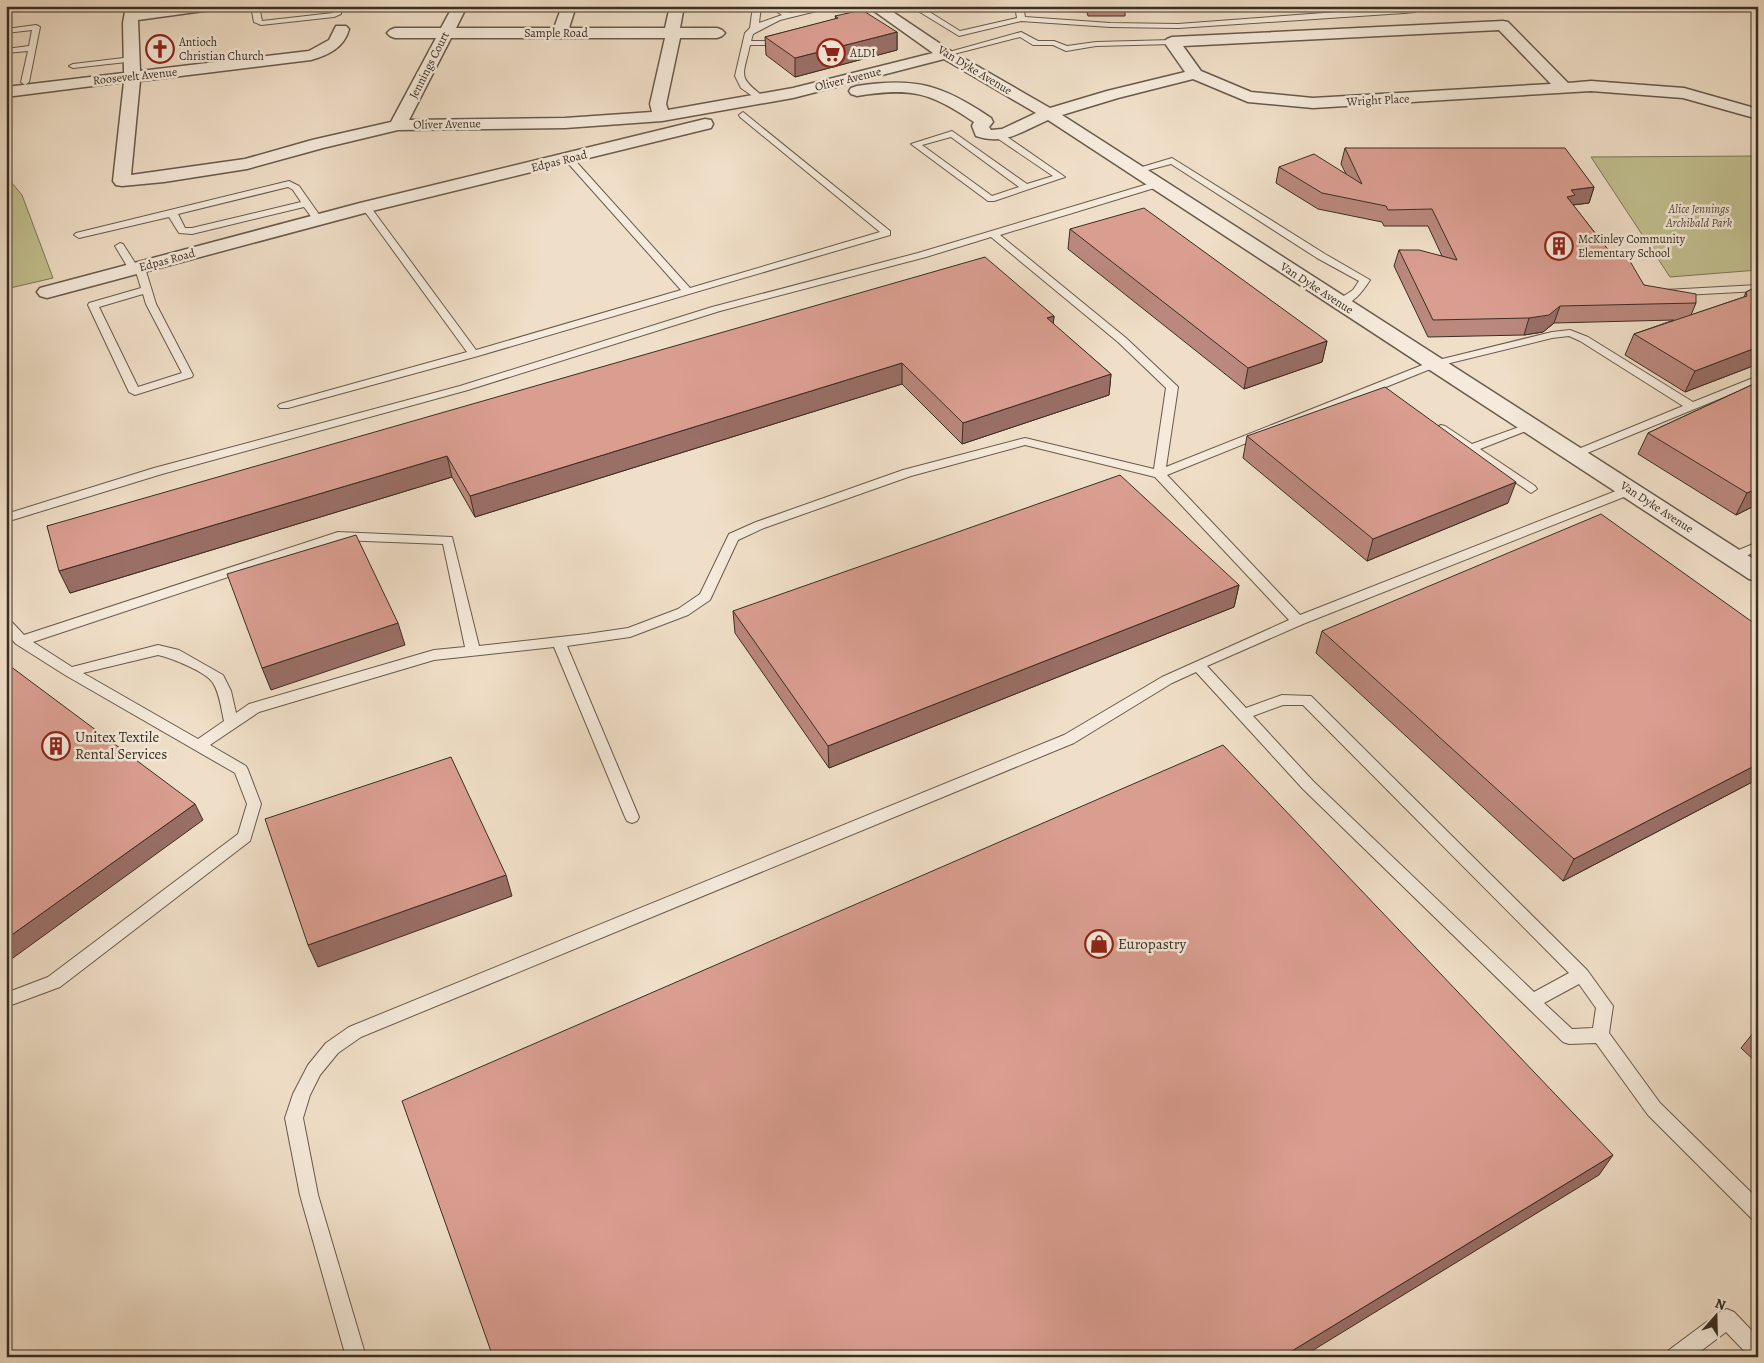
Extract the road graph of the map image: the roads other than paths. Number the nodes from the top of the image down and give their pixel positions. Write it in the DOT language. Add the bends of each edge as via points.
graph roads {
  1 [pos="211,6"];
  2 [pos="255,6"];
  3 [pos="337,6"];
  4 [pos="460,6"];
  5 [pos="568,6"];
  6 [pos="677,6"];
  7 [pos="757,6"];
  8 [pos="773,6"];
  9 [pos="874,6"];
  10 [pos="914,6"];
  11 [pos="1019,6"];
  12 [pos="1414,6"];
  13 [pos="829,7"];
  14 [pos="132,11"];
  15 [pos="790,16"];
  16 [pos="840,16"];
  17 [pos="1021,20"];
  18 [pos="754,28"];
  19 [pos="341,29"];
  20 [pos="6,30"];
  21 [pos="394,33"];
  22 [pos="446,33"];
  23 [pos="560,33"];
  24 [pos="672,33"];
  25 [pos="717,33"];
  26 [pos="787,38"];
  27 [pos="1172,42"];
  28 [pos="746,43"];
  29 [pos="33,48"];
  30 [pos="6,51"];
  31 [pos="946,54"];
  32 [pos="132,59"];
  33 [pos="73,66"];
  34 [pos="1195,74"];
  35 [pos="131,76"];
  36 [pos="25,82"];
  37 [pos="1565,89"];
  38 [pos="6,92"];
  39 [pos="760,99"];
  40 [pos="1049,114"];
  41 [pos="1758,114"];
  42 [pos="743,115"];
  43 [pos="662,116"];
  44 [pos="985,122"];
  45 [pos="398,125"];
  46 [pos="1000,136"];
  47 [pos="569,159"];
  48 [pos="1136,170"];
  49 [pos="1158,184"];
  50 [pos="1026,188"];
  51 [pos="307,204"];
  52 [pos="366,207"];
  53 [pos="172,213"];
  54 [pos="318,220"];
  55 [pos="993,234"];
  56 [pos="79,235"];
  57 [pos="120,246"];
  58 [pos="137,268"];
  59 [pos="1758,288"];
  60 [pos="147,289"];
  61 [pos="687,291"];
  62 [pos="47,292"];
  63 [pos="1665,293"];
  64 [pos="1340,303"];
  65 [pos="474,354"];
  66 [pos="1434,364"];
  67 [pos="1758,379"];
  68 [pos="284,406"];
  69 [pos="1692,406"];
  70 [pos="1433,423"];
  71 [pos="1530,426"];
  72 [pos="1471,448"];
  73 [pos="1575,454"];
  74 [pos="1158,474"];
  75 [pos="1531,489"];
  76 [pos="1630,490"];
  77 [pos="1580,509"];
  78 [pos="6,518"];
  79 [pos="1596,521"];
  80 [pos="1758,546"];
  81 [pos="1733,557"];
  82 [pos="1758,573"];
  83 [pos="1298,621"];
  84 [pos="6,624"];
  85 [pos="21,641"];
  86 [pos="558,642"];
  87 [pos="473,651"];
  88 [pos="1198,664"];
  89 [pos="70,672"];
  90 [pos="1244,715"];
  91 [pos="232,723"];
  92 [pos="198,746"];
  93 [pos="632,817"];
  94 [pos="1581,975"];
  95 [pos="6,1000"];
  96 [pos="1532,1002"];
  97 [pos="1600,1035"];
  98 [pos="1758,1212"];
  99 [pos="1758,1351"];
  100 [pos="356,1357"];
  101 [pos="1676,1357"];
  1 -- 14 [label="street"];
  2 -- 3 [label="lane" via="261,23 334,15 337,14"];
  4 -- 22 [label="street, Jennings Court"];
  5 -- 23 [label="street"];
  6 -- 24 [label="street"];
  7 -- 18 [label="lane"];
  8 -- 15 [label="lane"];
  9 -- 31 [label="street, Van Dyke Avenue"];
  10 -- 17 [label="lane" via="959,34"];
  11 -- 17 [label="lane"];
  12 -- 17 [label="lane" via="1404,12 1178,26 1110,26"];
  13 -- 15 [label="lane"];
  13 -- 16 [label="lane"];
  14 -- 32 [label="street, Oliver Avenue"];
  15 -- 18 [label="lane"];
  18 -- 28 [label="lane" via="748,33"];
  19 -- 35 [label="street, Roosevelt Avenue" via="336,42 311,55"];
  20 -- 29 [label="lane" via="36,27"];
  21 -- 22 [label="street, Sample Road"];
  22 -- 23 [label="street, Sample Road"];
  22 -- 45 [label="street, Jennings Court"];
  23 -- 24 [label="street, Sample Road"];
  24 -- 25 [label="street, Sample Road"];
  24 -- 43 [label="street" via="658,104"];
  26 -- 28 [label="lane" via="769,43"];
  27 -- 31 [label="lane" via="1096,44 1066,50 1054,43 1036,43 1021,34"];
  27 -- 34 [label="street"];
  27 -- 37 [label="street" via="1503,25"];
  28 -- 39 [label="lane" via="739,76 744,86"];
  29 -- 30 [label="lane"];
  29 -- 36 [label="lane"];
  31 -- 39 [label="street, Oliver Avenue"];
  31 -- 40 [label="street, Van Dyke Avenue"];
  32 -- 33 [label="lane"];
  32 -- 35 [label="street, Oliver Avenue"];
  34 -- 37 [label="street, Wright Place" via="1248,97 1313,104"];
  34 -- 40 [label="street"];
  35 -- 38 [label="street, Roosevelt Avenue"];
  35 -- 45 [label="street, Oliver Avenue" via="122,181 247,164"];
  37 -- 41 [label="street, Wright Place" via="1591,86 1684,93"];
  39 -- 43 [label="street, Oliver Avenue"];
  40 -- 44 [label="street"];
  40 -- 46 [label="street"];
  40 -- 48 [label="street, Van Dyke Avenue"];
  42 -- 44 [label="street, Edpas Road" via="888,86 929,90"];
  42 -- 47 [label="street, Edpas Road"];
  42 -- 61 [label="lane" via="887,233"];
  43 -- 45 [label="street, Oliver Avenue" via="566,123"];
  44 -- 46 [label="street, Edpas Road" via="980,126 982,132"];
  46 -- 50 [label="lane" via="1060,177"];
  47 -- 52 [label="street, Edpas Road"];
  47 -- 61 [label="lane"];
  48 -- 49 [label="street, Van Dyke Avenue"];
  48 -- 64 [label="lane" via="1172,162 1365,280 1357,292"];
  49 -- 55 [label="lane"];
  49 -- 64 [label="street, Van Dyke Avenue"];
  50 -- 50 [label="lane" via="991,199 915,144 952,134"];
  51 -- 53 [label="lane" via="296,188 289,184"];
  51 -- 53 [label="lane" via="192,231 182,231"];
  51 -- 54 [label="lane"];
  52 -- 54 [label="street, Edpas Road"];
  52 -- 65 [label="lane"];
  53 -- 56 [label="lane"];
  54 -- 58 [label="street, Edpas Road"];
  55 -- 74 [label="lane" via="1122,340 1172,387"];
  55 -- 78 [label="lane" via="716,309 464,388 158,471"];
  57 -- 58 [label="lane"];
  58 -- 60 [label="lane"];
  58 -- 62 [label="street, Edpas Road"];
  59 -- 63 [label="lane"];
  60 -- 60 [label="lane" via="151,304 188,374 134,392 93,305"];
  61 -- 65 [label="lane"];
  64 -- 66 [label="street, Van Dyke Avenue"];
  65 -- 68 [label="lane"];
  66 -- 69 [label="lane" via="1516,342 1570,333"];
  66 -- 71 [label="street, Van Dyke Avenue"];
  66 -- 74 [label="lane"];
  67 -- 69 [label="lane"];
  69 -- 73 [label="lane"];
  70 -- 72 [label="lane"];
  71 -- 72 [label="lane"];
  71 -- 73 [label="street, Van Dyke Avenue"];
  72 -- 75 [label="lane"];
  73 -- 76 [label="street, Van Dyke Avenue"];
  74 -- 83 [label="lane"];
  74 -- 86 [label="lane" via="1025,441 906,472 733,537 705,597 683,612 630,632"];
  76 -- 77 [label="lane"];
  76 -- 81 [label="street, Van Dyke Avenue"];
  77 -- 79 [label="lane"];
  77 -- 83 [label="lane"];
  80 -- 81 [label="lane"];
  81 -- 82 [label="street, Van Dyke Avenue"];
  83 -- 88 [label="lane"];
  84 -- 85 [label="lane"];
  85 -- 87 [label="lane" via="338,536 448,540"];
  85 -- 89 [label="lane"];
  86 -- 87 [label="lane"];
  86 -- 93 [label="lane"];
  87 -- 91 [label="lane" via="434,655 254,708"];
  88 -- 90 [label="lane"];
  88 -- 100 [label="lane" via="1069,739 355,1032 332,1048 314,1070 294,1118 309,1195"];
  89 -- 91 [label="lane" via="158,650 179,654 218,678"];
  89 -- 92 [label="lane"];
  90 -- 94 [label="lane" via="1282,700 1306,700"];
  90 -- 96 [label="lane" via="1308,785"];
  91 -- 92 [label="lane"];
  92 -- 95 [label="lane" via="241,770 254,804 245,836 54,982"];
  94 -- 96 [label="lane"];
  94 -- 97 [label="lane" via="1605,1006"];
  96 -- 97 [label="lane" via="1569,1037"];
  97 -- 98 [label="lane" via="1654,1109"];
  99 -- 101 [label="lane" via="1727,1319"];
}
